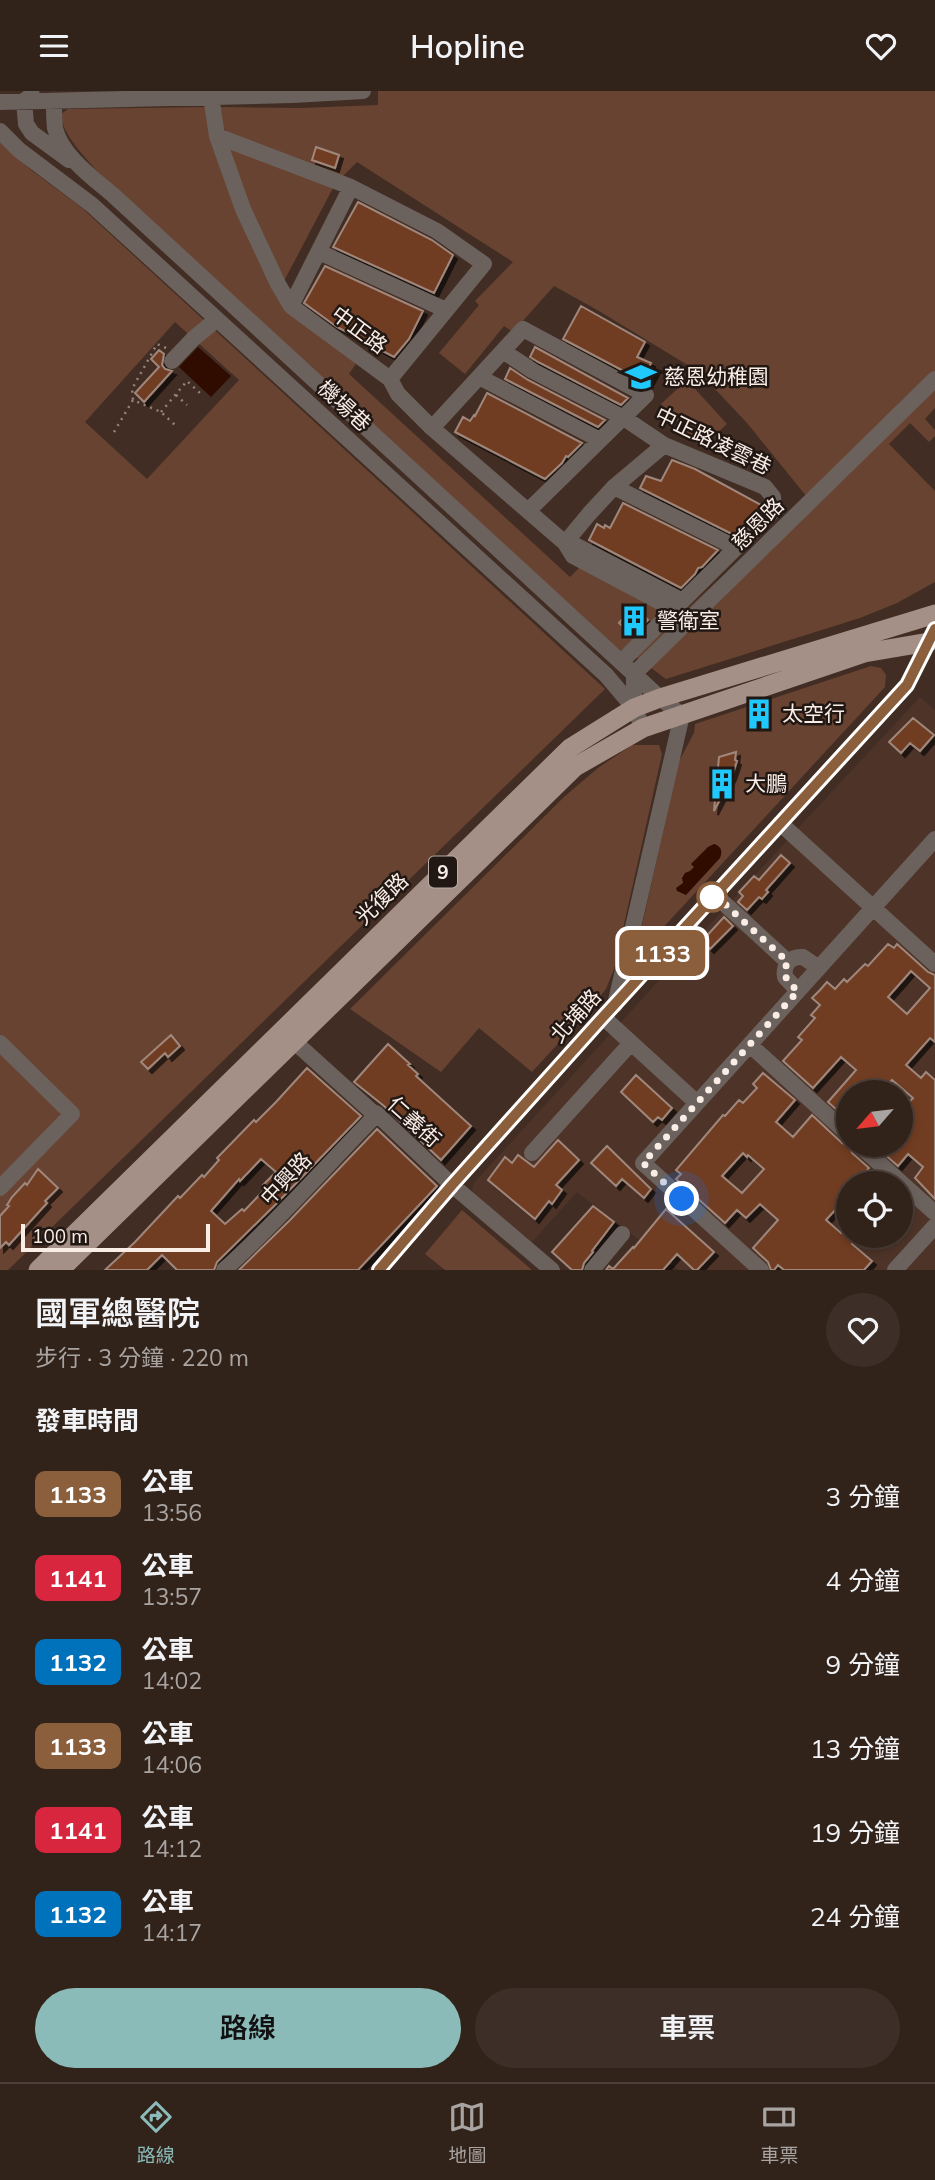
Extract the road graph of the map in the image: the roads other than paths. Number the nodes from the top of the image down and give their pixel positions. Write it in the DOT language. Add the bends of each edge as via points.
graph roads {
  1 [pos="363,91"];
  2 [pos="161,94"];
  3 [pos="117,95"];
  4 [pos="30,96"];
  5 [pos="59,96"];
  6 [pos="211,96"];
  7 [pos="0,101"];
  8 [pos="0,131"];
  9 [pos="217,136"];
  10 [pos="79,168"];
  11 [pos="351,187"];
  12 [pos="319,252"];
  13 [pos="291,306"];
  14 [pos="446,310"];
  15 [pos="218,319"];
  16 [pos="503,351"];
  17 [pos="176,358"];
  18 [pos="479,377"];
  19 [pos="390,379"];
  20 [pos="935,379"];
  21 [pos="625,418"];
  22 [pos="432,428"];
  23 [pos="600,440"];
  24 [pos="664,445"];
  25 [pos="614,488"];
  26 [pos="528,511"];
  27 [pos="565,543"];
  28 [pos="735,547"];
  29 [pos="677,605"];
  30 [pos="570,614"];
  31 [pos="935,614"];
  32 [pos="556,629"];
  33 [pos="933,637"];
  34 [pos="621,662"];
  35 [pos="634,674"];
  36 [pos="660,698"];
  37 [pos="634,708"];
  38 [pos="682,715"];
  39 [pos="643,728"];
  40 [pos="780,823"];
  41 [pos="935,839"];
  42 [pos="715,895"];
  43 [pos="873,908"];
  44 [pos="788,962"];
  45 [pos="935,964"];
  46 [pos="819,968"];
  47 [pos="798,991"];
  48 [pos="614,1005"];
  49 [pos="603,1017"];
  50 [pos="287,1035"];
  51 [pos="0,1043"];
  52 [pos="631,1043"];
  53 [pos="750,1045"];
  54 [pos="697,1103"];
  55 [pos="377,1114"];
  56 [pos="836,1123"];
  57 [pos="533,1153"];
  58 [pos="872,1157"];
  59 [pos="452,1185"];
  60 [pos="0,1188"];
  61 [pos="935,1213"];
  62 [pos="935,1226"];
  63 [pos="622,1234"];
  64 [pos="38,1270"];
  65 [pos="60,1270"];
  66 [pos="224,1270"];
  67 [pos="379,1270"];
  68 [pos="552,1270"];
  69 [pos="592,1270"];
  70 [pos="761,1270"];
  71 [pos="895,1270"];
  1 -- 6 [label="street"];
  2 -- 3 [label="street"];
  2 -- 6 [label="street"];
  3 -- 5 [label="street"];
  4 -- 5 [label="street"];
  4 -- 7 [label="street"];
  4 -- 10 [label="street, 機場巷" via="26,124 32,133"];
  5 -- 10 [label="street, 機場巷" via="58,137"];
  6 -- 9 [label="street, 中正路"];
  8 -- 15 [label="street, 機場巷" via="92,205"];
  9 -- 11 [label="street"];
  9 -- 13 [label="street, 中正路" via="243,209"];
  10 -- 30 [label="street, 機場巷"];
  11 -- 12 [label="street"];
  11 -- 14 [label="street" via="436,231 484,264"];
  12 -- 13 [label="street"];
  12 -- 14 [label="street"];
  13 -- 19 [label="street, 中正路"];
  14 -- 19 [label="street"];
  15 -- 17 [label="street"];
  15 -- 32 [label="street, 機場巷"];
  16 -- 18 [label="street"];
  16 -- 21 [label="street"];
  16 -- 21 [label="street, 中正路凌雲巷" via="523,329 646,395"];
  18 -- 22 [label="street"];
  18 -- 23 [label="street"];
  19 -- 22 [label="street, 中正路" via="398,394"];
  20 -- 35 [label="street, 慈恩路"];
  21 -- 23 [label="street"];
  21 -- 24 [label="street, 中正路凌雲巷"];
  22 -- 26 [label="street, 中正路"];
  23 -- 26 [label="street"];
  24 -- 25 [label="street"];
  24 -- 28 [label="street, 中正路凌雲巷" via="765,488 774,497 774,510"];
  25 -- 27 [label="street"];
  25 -- 28 [label="street"];
  26 -- 27 [label="street, 中正路"];
  27 -- 29 [label="street, 中正路" via="573,556"];
  28 -- 29 [label="street"];
  29 -- 34 [label="street"];
  30 -- 32 [label="street"];
  30 -- 34 [label="street, 機場巷"];
  31 -- 36 [label="main road, 光復路 / 9"];
  32 -- 37 [label="street, 機場巷"];
  33 -- 38 [label="main road, 光復路 / 9" via="864,653"];
  33 -- 40 [label="street, 北埔路" via="907,685"];
  34 -- 35 [label="street, 機場巷"];
  35 -- 36 [label="street, 機場巷"];
  35 -- 37 [label="street"];
  36 -- 37 [label="main road, 光復路 / 9"];
  36 -- 38 [label="street, 機場巷"];
  37 -- 39 [label="street, 機場巷"];
  37 -- 50 [label="main road, 光復路 / 9" via="570,748"];
  38 -- 39 [label="main road, 光復路 / 9"];
  38 -- 48 [label="street"];
  39 -- 50 [label="main road, 光復路 / 9" via="575,767"];
  40 -- 42 [label="street, 北埔路"];
  40 -- 43 [label="street"];
  41 -- 43 [label="street"];
  42 -- 44 [label="street"];
  42 -- 48 [label="street, 北埔路"];
  43 -- 45 [label="street"];
  43 -- 46 [label="street"];
  44 -- 46 [label="street" via="803,957"];
  44 -- 47 [label="street" via="785,977"];
  46 -- 47 [label="street"];
  47 -- 53 [label="street"];
  48 -- 49 [label="street, 北埔路"];
  49 -- 52 [label="street"];
  49 -- 59 [label="street, 北埔路"];
  50 -- 55 [label="street, 仁義街"];
  50 -- 64 [label="main road, 光復路 / 9"];
  50 -- 65 [label="main road, 光復路 / 9"];
  51 -- 60 [label="street" via="72,1114"];
  52 -- 54 [label="street"];
  52 -- 57 [label="street"];
  53 -- 54 [label="street"];
  53 -- 56 [label="street"];
  54 -- 70 [label="street" via="643,1163"];
  55 -- 59 [label="street, 仁義街"];
  55 -- 66 [label="street, 中興路" via="267,1232"];
  58 -- 61 [label="street"];
  59 -- 67 [label="street, 北埔路"];
  59 -- 68 [label="street, 仁義街"];
  62 -- 71 [label="street"];
  63 -- 69 [label="street"];
}
